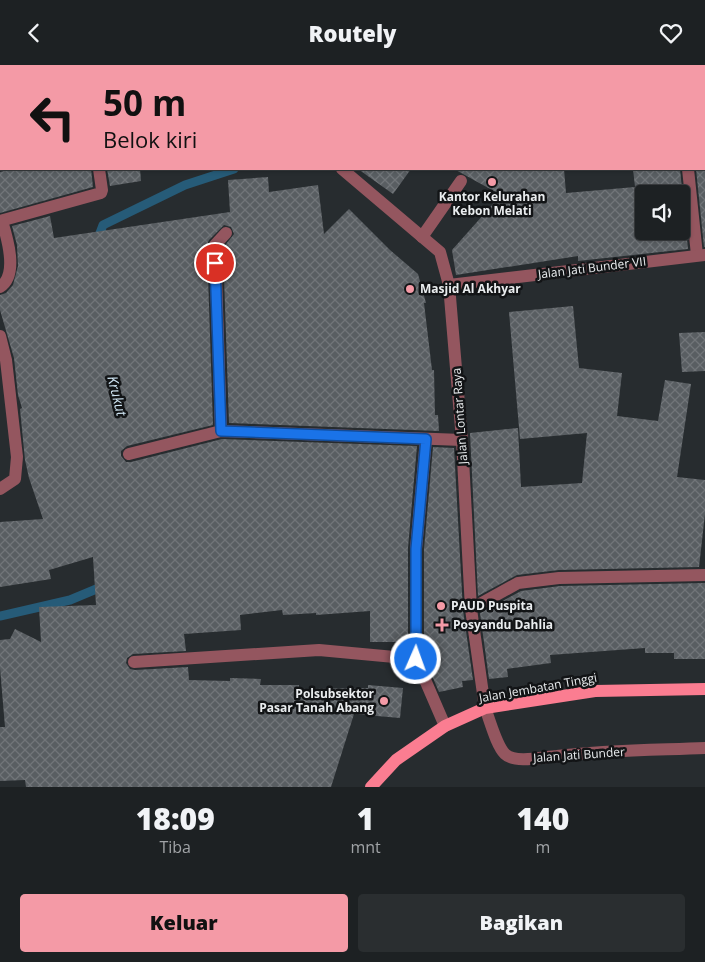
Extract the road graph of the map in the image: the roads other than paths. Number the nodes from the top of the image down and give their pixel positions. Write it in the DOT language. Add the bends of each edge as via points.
graph roads {
  1 [pos="99,170"];
  2 [pos="343,170"];
  3 [pos="688,170"];
  4 [pos="461,181"];
  5 [pos="1,221"];
  6 [pos="226,233"];
  7 [pos="422,237"];
  8 [pos="701,255"];
  9 [pos="449,285"];
  10 [pos="0,287"];
  11 [pos="0,336"];
  12 [pos="221,431"];
  13 [pos="426,439"];
  14 [pos="462,440"];
  15 [pos="129,453"];
  16 [pos="0,489"];
  17 [pos="705,575"];
  18 [pos="471,609"];
  19 [pos="416,659"];
  20 [pos="134,661"];
  21 [pos="705,689"];
  22 [pos="485,709"];
  23 [pos="445,727"];
  24 [pos="705,748"];
  25 [pos="371,787"];
  1 -- 5 [label="street" via="101,193"];
  2 -- 7 [label="street, Jalan Lontar Raya"];
  3 -- 8 [label="street"];
  4 -- 7 [label="street"];
  5 -- 10 [label="street" via="10,247 10,270"];
  6 -- 12 [label="street" via="215,245"];
  7 -- 9 [label="street, Jalan Lontar Raya" via="440,252"];
  8 -- 9 [label="street, Jalan Jati Bunder VII"];
  9 -- 14 [label="street, Jalan Lontar Raya"];
  11 -- 16 [label="street" via="6,360 17,457 15,479"];
  12 -- 13 [label="street"];
  12 -- 15 [label="street"];
  13 -- 14 [label="street"];
  13 -- 19 [label="street" via="416,549"];
  14 -- 18 [label="street, Jalan Lontar Raya"];
  17 -- 18 [label="street" via="559,578 518,583"];
  18 -- 22 [label="street, Jalan Lontar Raya"];
  19 -- 20 [label="street" via="319,651"];
  19 -- 23 [label="street"];
  21 -- 22 [label="main road, Jalan Jembatan Tinggi" via="595,691"];
  22 -- 23 [label="main road, Jalan Jembatan Tinggi"];
  22 -- 24 [label="street, Jalan Jati Bunder" via="500,747 505,755 514,759"];
  23 -- 25 [label="main road, Jalan Jembatan Tinggi" via="396,760"];
}
